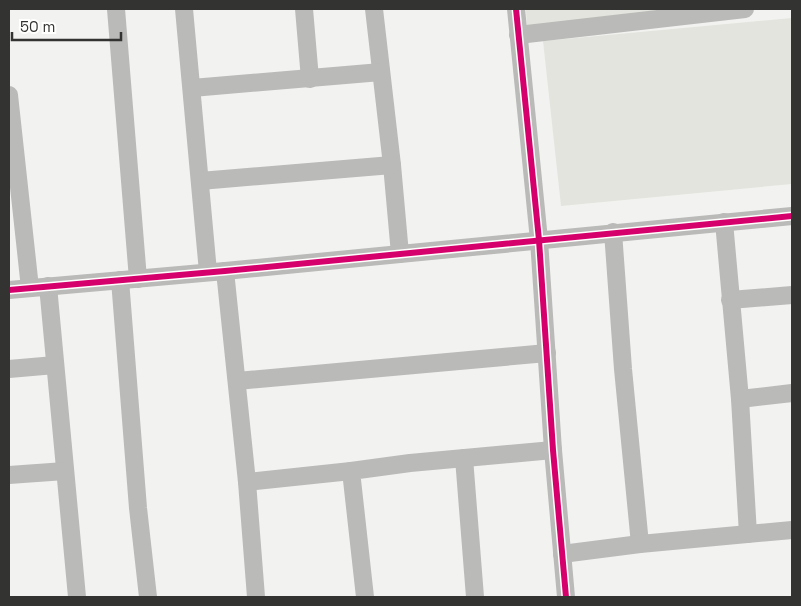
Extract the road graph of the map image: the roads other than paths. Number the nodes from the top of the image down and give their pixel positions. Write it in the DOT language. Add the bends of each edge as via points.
graph roads {
  1 [pos="116,9"];
  2 [pos="184,9"];
  3 [pos="304,9"];
  4 [pos="374,9"];
  5 [pos="516,9"];
  6 [pos="745,9"];
  7 [pos="518,35"];
  8 [pos="381,72"];
  9 [pos="310,79"];
  10 [pos="192,88"];
  11 [pos="9,95"];
  12 [pos="392,165"];
  13 [pos="12,168"];
  14 [pos="200,181"];
  15 [pos="792,216"];
  16 [pos="724,222"];
  17 [pos="613,232"];
  18 [pos="539,240"];
  19 [pos="400,254"];
  20 [pos="216,272"];
  21 [pos="138,279"];
  22 [pos="120,280"];
  23 [pos="48,286"];
  24 [pos="30,288"];
  25 [pos="9,290"];
  26 [pos="792,295"];
  27 [pos="730,300"];
  28 [pos="547,352"];
  29 [pos="55,366"];
  30 [pos="9,369"];
  31 [pos="237,381"];
  32 [pos="792,393"];
  33 [pos="740,398"];
  34 [pos="553,450"];
  35 [pos="464,458"];
  36 [pos="65,471"];
  37 [pos="351,471"];
  38 [pos="9,475"];
  39 [pos="247,482"];
  40 [pos="792,530"];
  41 [pos="748,534"];
  42 [pos="640,544"];
  43 [pos="562,554"];
  44 [pos="77,597"];
  45 [pos="148,597"];
  46 [pos="256,597"];
  47 [pos="365,597"];
  48 [pos="475,597"];
  49 [pos="566,597"];
  1 -- 21 [label="street"];
  2 -- 10 [label="street"];
  3 -- 9 [label="street"];
  4 -- 8 [label="street"];
  5 -- 7 [label="street"];
  6 -- 7 [label="street"];
  7 -- 18 [label="street"];
  8 -- 9 [label="street"];
  8 -- 12 [label="street"];
  9 -- 10 [label="street"];
  10 -- 14 [label="street"];
  11 -- 13 [label="street"];
  12 -- 14 [label="street"];
  12 -- 19 [label="street"];
  13 -- 24 [label="street"];
  14 -- 20 [label="street"];
  15 -- 16 [label="street"];
  16 -- 17 [label="street"];
  16 -- 27 [label="street"];
  17 -- 18 [label="street"];
  17 -- 42 [label="street"];
  18 -- 19 [label="street"];
  18 -- 28 [label="street"];
  19 -- 20 [label="street"];
  20 -- 21 [label="street"];
  20 -- 31 [label="street"];
  21 -- 22 [label="street"];
  22 -- 23 [label="street"];
  22 -- 45 [label="street"];
  23 -- 24 [label="street"];
  23 -- 29 [label="street"];
  24 -- 25 [label="street"];
  26 -- 27 [label="street"];
  27 -- 33 [label="street"];
  28 -- 31 [label="street"];
  28 -- 34 [label="street"];
  29 -- 30 [label="street"];
  29 -- 36 [label="street"];
  31 -- 39 [label="street"];
  32 -- 33 [label="street"];
  33 -- 41 [label="street"];
  34 -- 35 [label="street"];
  34 -- 43 [label="street"];
  35 -- 37 [label="street"];
  35 -- 48 [label="street"];
  36 -- 38 [label="street"];
  36 -- 44 [label="street"];
  37 -- 39 [label="street"];
  37 -- 47 [label="street"];
  39 -- 46 [label="street"];
  40 -- 41 [label="street"];
  41 -- 42 [label="street"];
  42 -- 43 [label="street"];
  43 -- 49 [label="street"];
}
